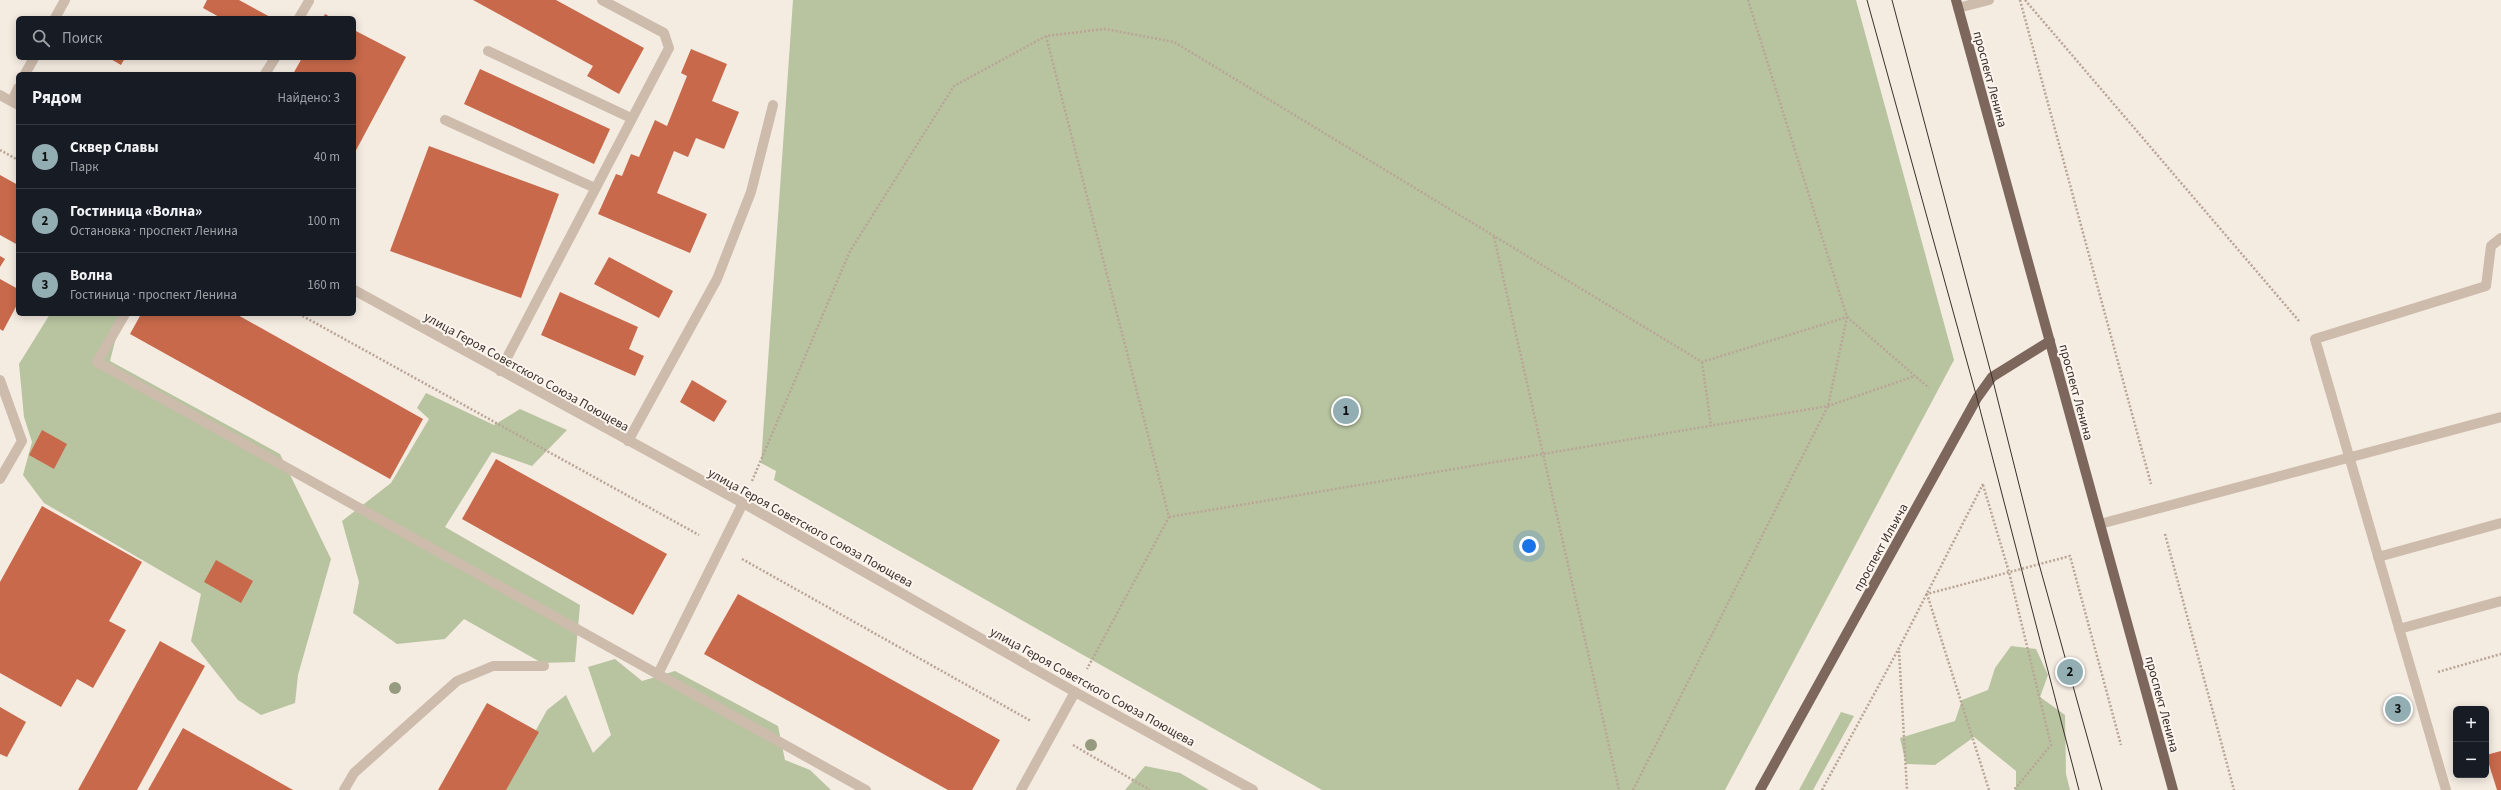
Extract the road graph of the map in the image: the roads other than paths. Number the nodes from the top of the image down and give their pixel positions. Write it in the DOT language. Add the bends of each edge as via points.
graph roads {
  1 [pos="65,0"];
  2 [pos="602,0"];
  3 [pos="1989,0"];
  4 [pos="309,1"];
  5 [pos="1957,4"];
  6 [pos="56,16"];
  7 [pos="300,16"];
  8 [pos="488,51"];
  9 [pos="33,60"];
  10 [pos="274,60"];
  11 [pos="26,72"];
  12 [pos="266,72"];
  13 [pos="0,95"];
  14 [pos="15,103"];
  15 [pos="773,104"];
  16 [pos="631,118"];
  17 [pos="445,120"];
  18 [pos="595,188"];
  19 [pos="2501,238"];
  20 [pos="356,291"];
  21 [pos="124,316"];
  22 [pos="2050,341"];
  23 [pos="500,371"];
  24 [pos="0,380"];
  25 [pos="2501,418"];
  26 [pos="628,441"];
  27 [pos="2349,458"];
  28 [pos="0,479"];
  29 [pos="743,503"];
  30 [pos="2100,524"];
  31 [pos="2501,524"];
  32 [pos="2378,557"];
  33 [pos="2501,601"];
  34 [pos="2399,629"];
  35 [pos="544,666"];
  36 [pos="658,674"];
  37 [pos="1075,692"];
  38 [pos="344,790"];
  39 [pos="866,790"];
  40 [pos="1021,790"];
  41 [pos="1254,790"];
  42 [pos="1760,790"];
  43 [pos="2173,790"];
  44 [pos="2446,790"];
  1 -- 6 [label="street"];
  2 -- 16 [label="street" via="664,33 668,48"];
  3 -- 5 [label="street"];
  4 -- 7 [label="street"];
  5 -- 22 [label="main road, проспект Ленина"];
  8 -- 16 [label="street"];
  9 -- 11 [label="street"];
  10 -- 12 [label="street"];
  13 -- 14 [label="street"];
  15 -- 26 [label="street" via="751,192 717,279"];
  16 -- 18 [label="street"];
  17 -- 18 [label="street"];
  18 -- 23 [label="street"];
  19 -- 27 [label="street" via="2491,246 2486,286 2315,339"];
  20 -- 23 [label="street, улица Героя Советского Союза Поющева"];
  21 -- 36 [label="street" via="97,362"];
  22 -- 30 [label="main road, проспект Ленина"];
  22 -- 42 [label="main road, проспект Ильича" via="1992,377 1977,398"];
  23 -- 26 [label="street, улица Героя Советского Союза Поющева"];
  24 -- 28 [label="street" via="22,441"];
  25 -- 27 [label="street"];
  26 -- 29 [label="street, улица Героя Советского Союза Поющева"];
  27 -- 30 [label="street"];
  27 -- 32 [label="street"];
  29 -- 36 [label="street"];
  29 -- 37 [label="street, улица Героя Советского Союза Поющева"];
  30 -- 43 [label="main road, проспект Ленина"];
  31 -- 32 [label="street"];
  32 -- 34 [label="street"];
  33 -- 34 [label="street"];
  34 -- 44 [label="street"];
  35 -- 38 [label="street" via="493,666 457,681 354,773"];
  36 -- 39 [label="street"];
  37 -- 40 [label="street"];
  37 -- 41 [label="street, улица Героя Советского Союза Поющева"];
}
